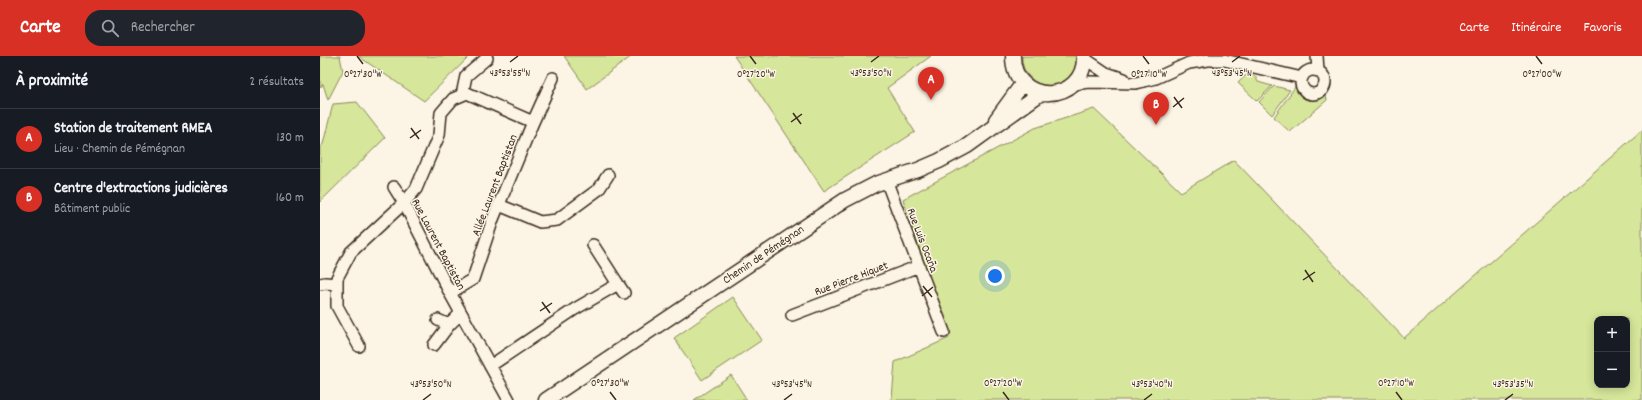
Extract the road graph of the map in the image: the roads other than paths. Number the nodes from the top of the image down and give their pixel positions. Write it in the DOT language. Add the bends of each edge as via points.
graph roads {
  1 [pos="1013,56"];
  2 [pos="1317,56"];
  3 [pos="1084,57"];
  4 [pos="487,58"];
  5 [pos="1224,58"];
  6 [pos="1318,71"];
  7 [pos="553,78"];
  8 [pos="1302,78"];
  9 [pos="1023,83"];
  10 [pos="1136,83"];
  11 [pos="1074,84"];
  12 [pos="1041,93"];
  13 [pos="462,95"];
  14 [pos="533,122"];
  15 [pos="990,129"];
  16 [pos="608,175"];
  17 [pos="886,180"];
  18 [pos="394,187"];
  19 [pos="404,203"];
  20 [pos="499,205"];
  21 [pos="593,245"];
  22 [pos="919,266"];
  23 [pos="320,284"];
  24 [pos="337,284"];
  25 [pos="450,293"];
  26 [pos="461,313"];
  27 [pos="792,314"];
  28 [pos="438,320"];
  29 [pos="449,325"];
  30 [pos="944,332"];
  31 [pos="434,345"];
  32 [pos="359,346"];
  33 [pos="490,366"];
  34 [pos="510,400"];
  35 [pos="546,400"];
  1 -- 9 [label="street" via="1016,75"];
  2 -- 6 [label="street"];
  3 -- 10 [label="street" via="1106,73"];
  3 -- 11 [label="street" via="1081,72"];
  4 -- 13 [label="street" via="466,76"];
  5 -- 8 [label="street"];
  5 -- 10 [label="street" via="1189,63 1156,78"];
  6 -- 8 [label="street" via="1310,70"];
  6 -- 8 [label="street" via="1324,76 1326,84 1319,93 1311,94 1304,90"];
  7 -- 14 [label="street, Allée Laurent Baptistan"];
  9 -- 12 [label="street" via="1031,90"];
  9 -- 15 [label="street, Chemin de Pémégnan"];
  10 -- 11 [label="street"];
  11 -- 12 [label="street" via="1053,94"];
  12 -- 15 [label="street, Chemin de Pémégnan"];
  13 -- 14 [label="street" via="467,93"];
  13 -- 19 [label="street" via="453,99 441,113 440,134 416,190"];
  14 -- 20 [label="street, Allée Laurent Baptistan"];
  15 -- 17 [label="street, Chemin de Pémégnan" via="939,161"];
  16 -- 20 [label="street" via="599,189 557,220 540,222"];
  17 -- 22 [label="street, Rue Luis Ocaña"];
  17 -- 35 [label="street, Chemin de Pémégnan" via="844,200"];
  18 -- 19 [label="street, Rue Laurent Baptistan"];
  19 -- 24 [label="street" via="351,252 337,278"];
  19 -- 25 [label="street, Rue Laurent Baptistan"];
  20 -- 25 [label="street, Allée Laurent Baptistan" via="473,279"];
  21 -- 33 [label="street" via="621,288 575,309"];
  22 -- 27 [label="street, Rue Pierre Hiquet"];
  22 -- 30 [label="street, Rue Luis Ocaña"];
  23 -- 24 [label="street"];
  24 -- 32 [label="street" via="337,306"];
  25 -- 26 [label="street, Rue Laurent Baptistan"];
  26 -- 29 [label="street"];
  26 -- 33 [label="street, Rue Laurent Baptistan"];
  28 -- 29 [label="street"];
  29 -- 31 [label="street"];
  33 -- 34 [label="street, Rue Laurent Baptistan"];
}
